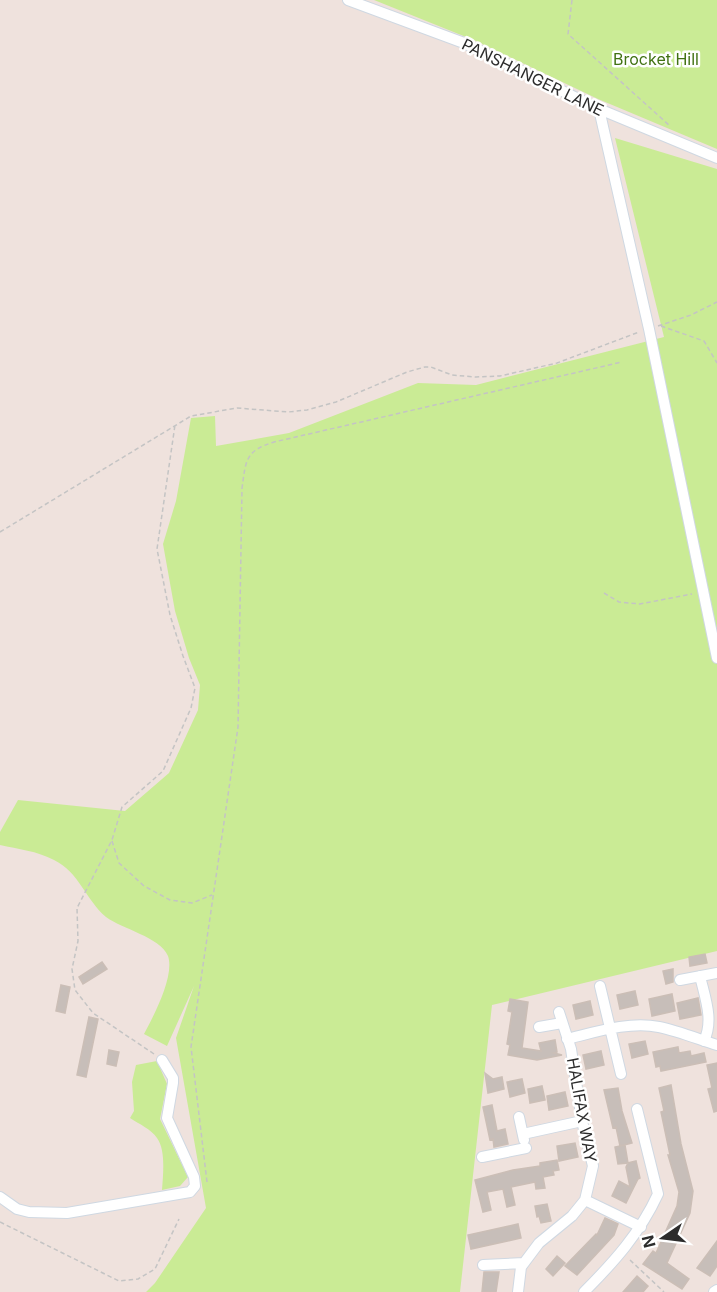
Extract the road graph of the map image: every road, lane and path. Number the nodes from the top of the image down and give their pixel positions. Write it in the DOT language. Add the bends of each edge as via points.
graph roads {
  1 [pos="348,0"];
  2 [pos="572,0"];
  3 [pos="599,109"];
  4 [pos="671,127"];
  5 [pos="717,158"];
  6 [pos="717,302"];
  7 [pos="661,326"];
  8 [pos="649,329"];
  9 [pos="622,362"];
  10 [pos="717,363"];
  11 [pos="175,425"];
  12 [pos="0,532"];
  13 [pos="702,591"];
  14 [pos="604,593"];
  15 [pos="717,658"];
  16 [pos="111,840"];
  17 [pos="212,895"];
  18 [pos="717,973"];
  19 [pos="700,976"];
  20 [pos="680,980"];
  21 [pos="600,986"];
  22 [pos="539,1027"];
  23 [pos="610,1029"];
  24 [pos="567,1039"];
  25 [pos="704,1041"];
  26 [pos="717,1045"];
  27 [pos="162,1060"];
  28 [pos="621,1074"];
  29 [pos="637,1109"];
  30 [pos="519,1117"];
  31 [pos="582,1121"];
  32 [pos="523,1134"];
  33 [pos="482,1157"];
  34 [pos="207,1182"];
  35 [pos="0,1197"];
  36 [pos="585,1200"];
  37 [pos="180,1219"];
  38 [pos="0,1222"];
  39 [pos="641,1227"];
  40 [pos="621,1253"];
  41 [pos="524,1263"];
  42 [pos="483,1265"];
  43 [pos="518,1292"];
  44 [pos="584,1292"];
  45 [pos="664,1292"];
  1 -- 3 [label="street, PANSHANGER LANE" via="464,43"];
  2 -- 4 [label="path" via="568,34"];
  3 -- 5 [label="street, PANSHANGER LANE"];
  3 -- 8 [label="street"];
  6 -- 7 [label="path"];
  7 -- 8 [label="path"];
  7 -- 10 [label="path" via="704,341"];
  8 -- 11 [label="path" via="557,363 500,376 452,375 425,367 307,410 237,408 191,416"];
  8 -- 13 [label="street"];
  9 -- 17 [label="path" via="274,442 257,447 245,462 238,727"];
  11 -- 12 [label="path"];
  11 -- 16 [label="path" via="157,549 170,615 195,688 191,708 163,771 122,807"];
  13 -- 14 [label="path" via="640,604 618,602"];
  13 -- 15 [label="street"];
  16 -- 17 [label="path" via="119,863 144,886 170,900 192,903"];
  16 -- 27 [label="path" via="77,909 78,941 72,969 75,990 93,1013"];
  17 -- 34 [label="path" via="191,1047"];
  18 -- 19 [label="street"];
  19 -- 20 [label="street"];
  19 -- 25 [label="street" via="710,1022"];
  21 -- 23 [label="street"];
  22 -- 24 [label="street, HALIFAX WAY" via="560,1017"];
  23 -- 24 [label="street"];
  23 -- 25 [label="street" via="658,1027"];
  23 -- 28 [label="street"];
  24 -- 31 [label="street, HALIFAX WAY"];
  25 -- 26 [label="street"];
  27 -- 35 [label="street" via="173,1078 166,1118 194,1177 195,1186 190,1192 67,1213 29,1212"];
  29 -- 39 [label="street" via="658,1194"];
  30 -- 32 [label="street"];
  31 -- 32 [label="street"];
  31 -- 36 [label="street, HALIFAX WAY" via="593,1166"];
  32 -- 33 [label="street" via="526,1150"];
  36 -- 39 [label="street"];
  36 -- 41 [label="street, HALIFAX WAY" via="539,1243"];
  37 -- 38 [label="path" via="156,1269 138,1279 119,1281"];
  39 -- 40 [label="street"];
  40 -- 44 [label="street"];
  40 -- 45 [label="path"];
  41 -- 42 [label="street"];
  41 -- 43 [label="street, HALIFAX WAY"];
}
